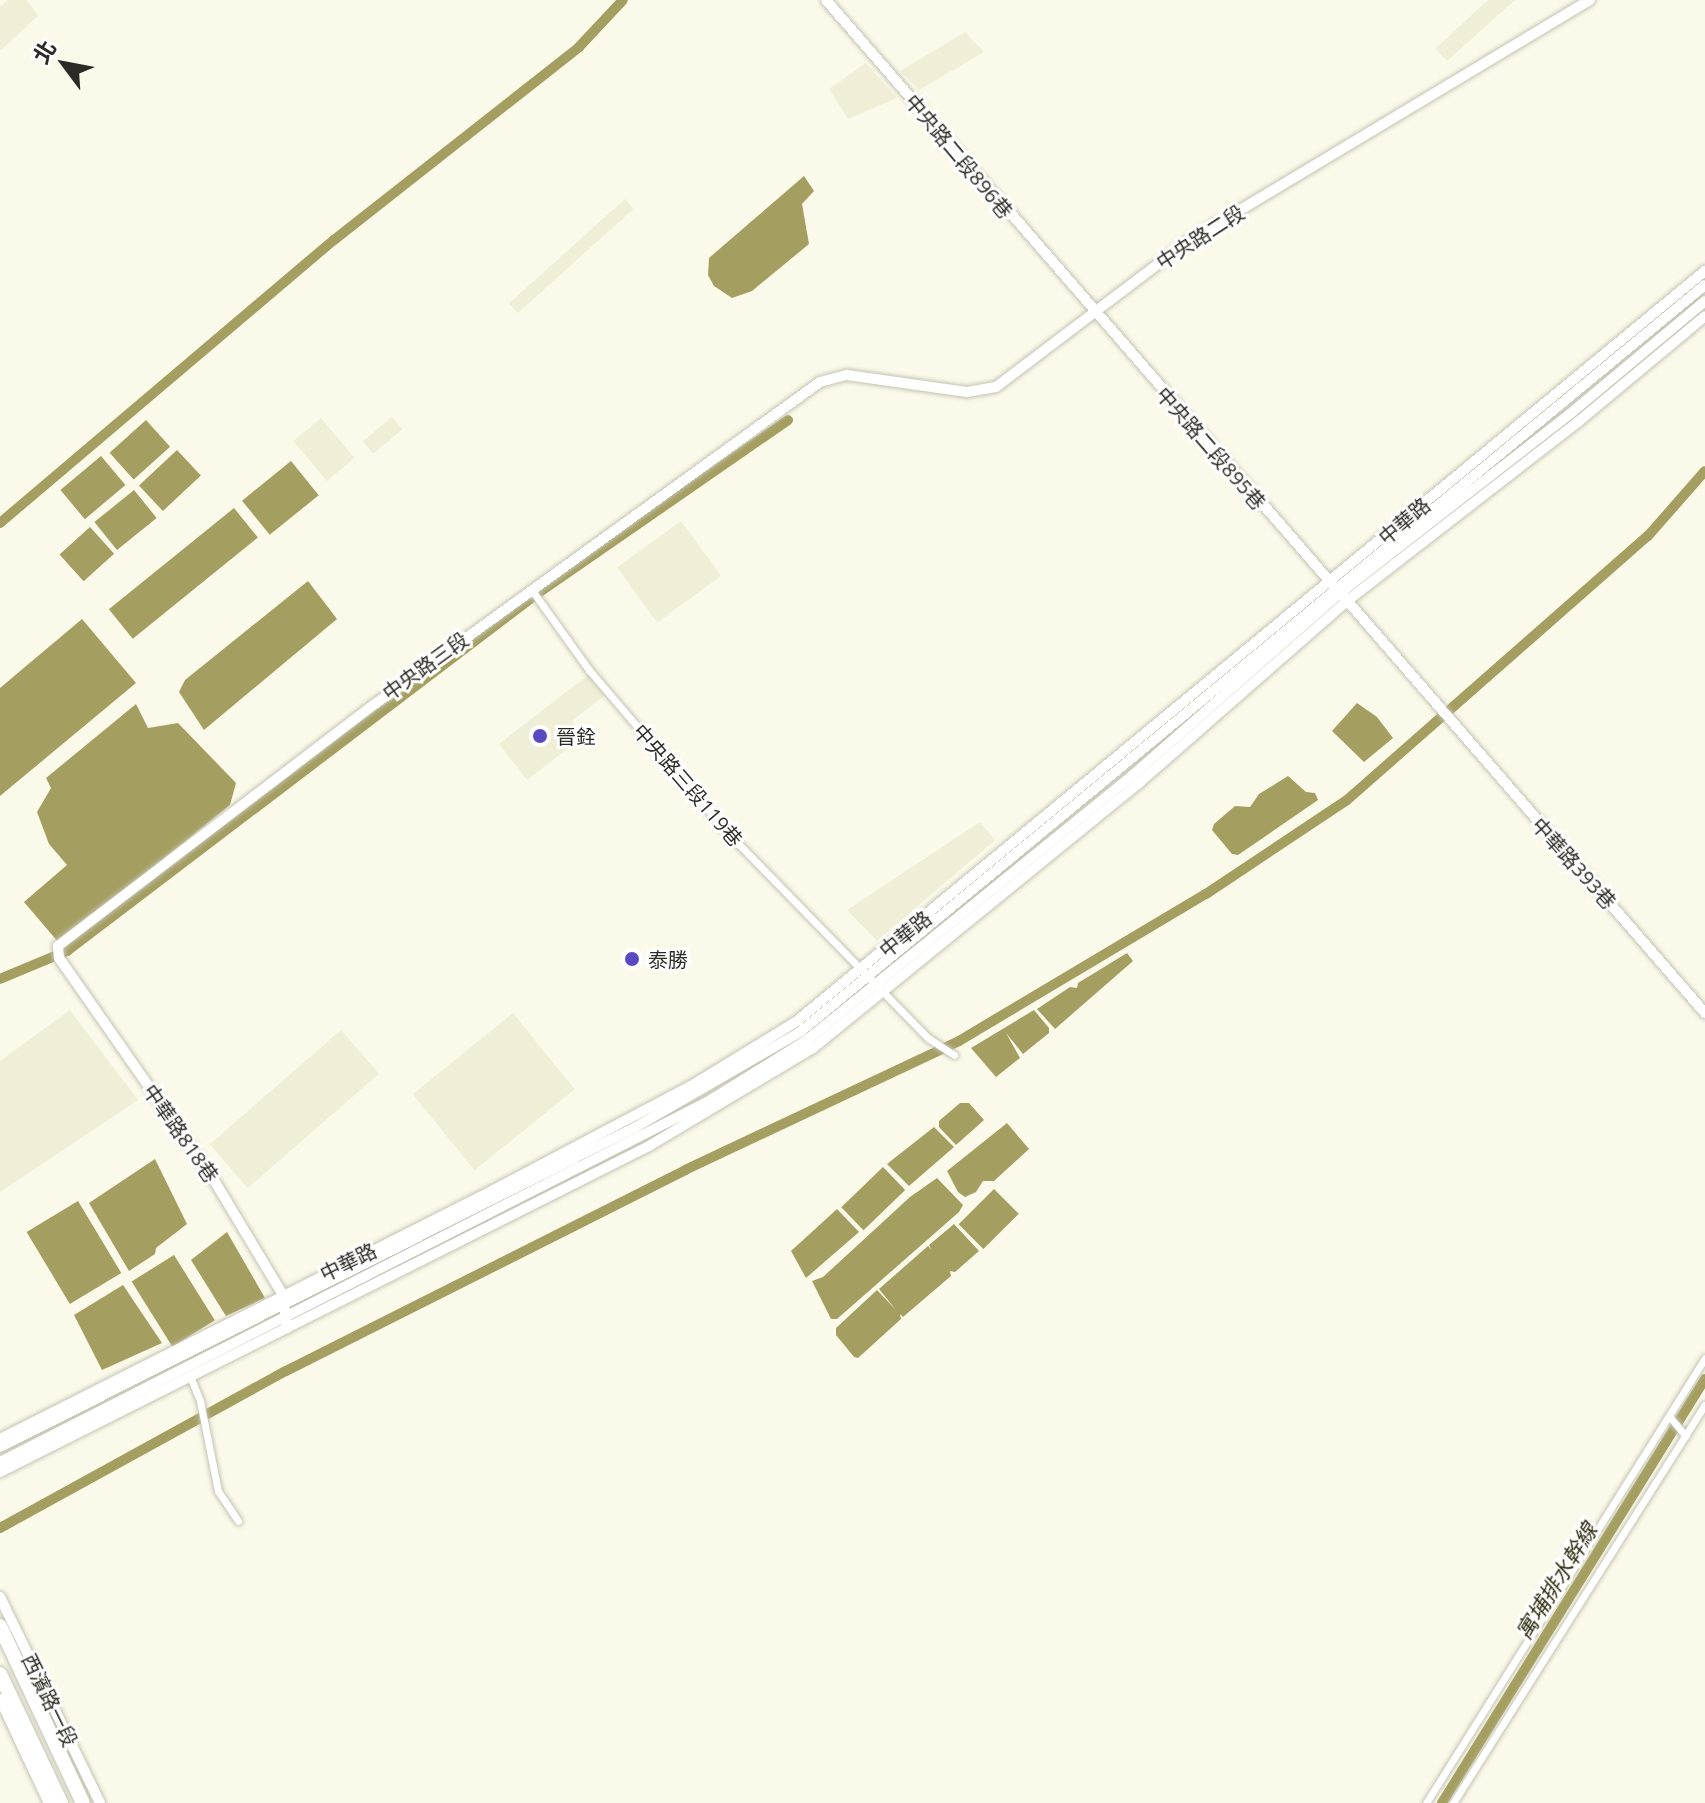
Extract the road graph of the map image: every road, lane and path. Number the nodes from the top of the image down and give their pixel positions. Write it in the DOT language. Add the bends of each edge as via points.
graph roads {
  1 [pos="826,0"];
  2 [pos="1590,0"];
  3 [pos="1705,271"];
  4 [pos="1705,285"];
  5 [pos="1705,301"];
  6 [pos="1094,312"];
  7 [pos="1705,316"];
  8 [pos="800,396"];
  9 [pos="531,589"];
  10 [pos="1338,591"];
  11 [pos="58,946"];
  12 [pos="872,980"];
  13 [pos="1705,1013"];
  14 [pos="954,1055"];
  15 [pos="284,1305"];
  16 [pos="287,1328"];
  17 [pos="1705,1358"];
  18 [pos="190,1376"];
  19 [pos="1705,1405"];
  20 [pos="1669,1416"];
  21 [pos="1686,1436"];
  22 [pos="0,1439"];
  23 [pos="0,1447"];
  24 [pos="0,1462"];
  25 [pos="0,1472"];
  26 [pos="238,1521"];
  27 [pos="0,1597"];
  28 [pos="0,1626"];
  29 [pos="0,1674"];
  30 [pos="0,1699"];
  31 [pos="49,1803"];
  32 [pos="61,1803"];
  33 [pos="83,1803"];
  34 [pos="100,1803"];
  35 [pos="1426,1803"];
  36 [pos="1453,1803"];
  1 -- 6 [label="main road, 中央路二段896巷"];
  2 -- 6 [label="main road, 中央路二段" via="1187,242"];
  3 -- 10 [label="main road, 中華路"];
  4 -- 10 [label="main road, 中華路"];
  5 -- 10 [label="main road, 中華路" via="1570,414"];
  6 -- 8 [label="main road, 中央路二段" via="989,390 967,392 847,375 820,382"];
  6 -- 10 [label="main road, 中央路二段895巷"];
  7 -- 10 [label="main road, 中華路" via="1578,422"];
  8 -- 9 [label="main road, 中央路三段"];
  9 -- 11 [label="main road, 中央路三段"];
  9 -- 12 [label="street, 中央路三段119巷" via="589,670 725,830"];
  10 -- 12 [label="main road, 中華路"];
  10 -- 12 [label="main road, 中華路" via="1139,783"];
  10 -- 13 [label="main road, 中華路393巷"];
  11 -- 15 [label="main road, 中華路818巷" via="59,958 212,1177"];
  12 -- 14 [label="street, 中央路三段119巷"];
  12 -- 15 [label="main road, 中華路" via="696,1083"];
  12 -- 15 [label="main road, 中華路" via="807,1040 707,1102"];
  12 -- 16 [label="main road, 中華路" via="813,1048 711,1112"];
  15 -- 16 [label="main road, 中華路818巷"];
  15 -- 22 [label="main road, 中華路"];
  15 -- 23 [label="main road, 中華路"];
  15 -- 24 [label="main road, 中華路"];
  16 -- 18 [label="main road, 中華路"];
  17 -- 20 [label="street"];
  18 -- 25 [label="main road, 中華路"];
  18 -- 26 [label="street" via="218,1491"];
  19 -- 21 [label="street"];
  20 -- 21 [label="street"];
  20 -- 35 [label="street"];
  21 -- 36 [label="street"];
  27 -- 34 [label="main road, 西濱路一段"];
  28 -- 33 [label="highway"];
  29 -- 32 [label="highway"];
  30 -- 31 [label="main road"];
}
